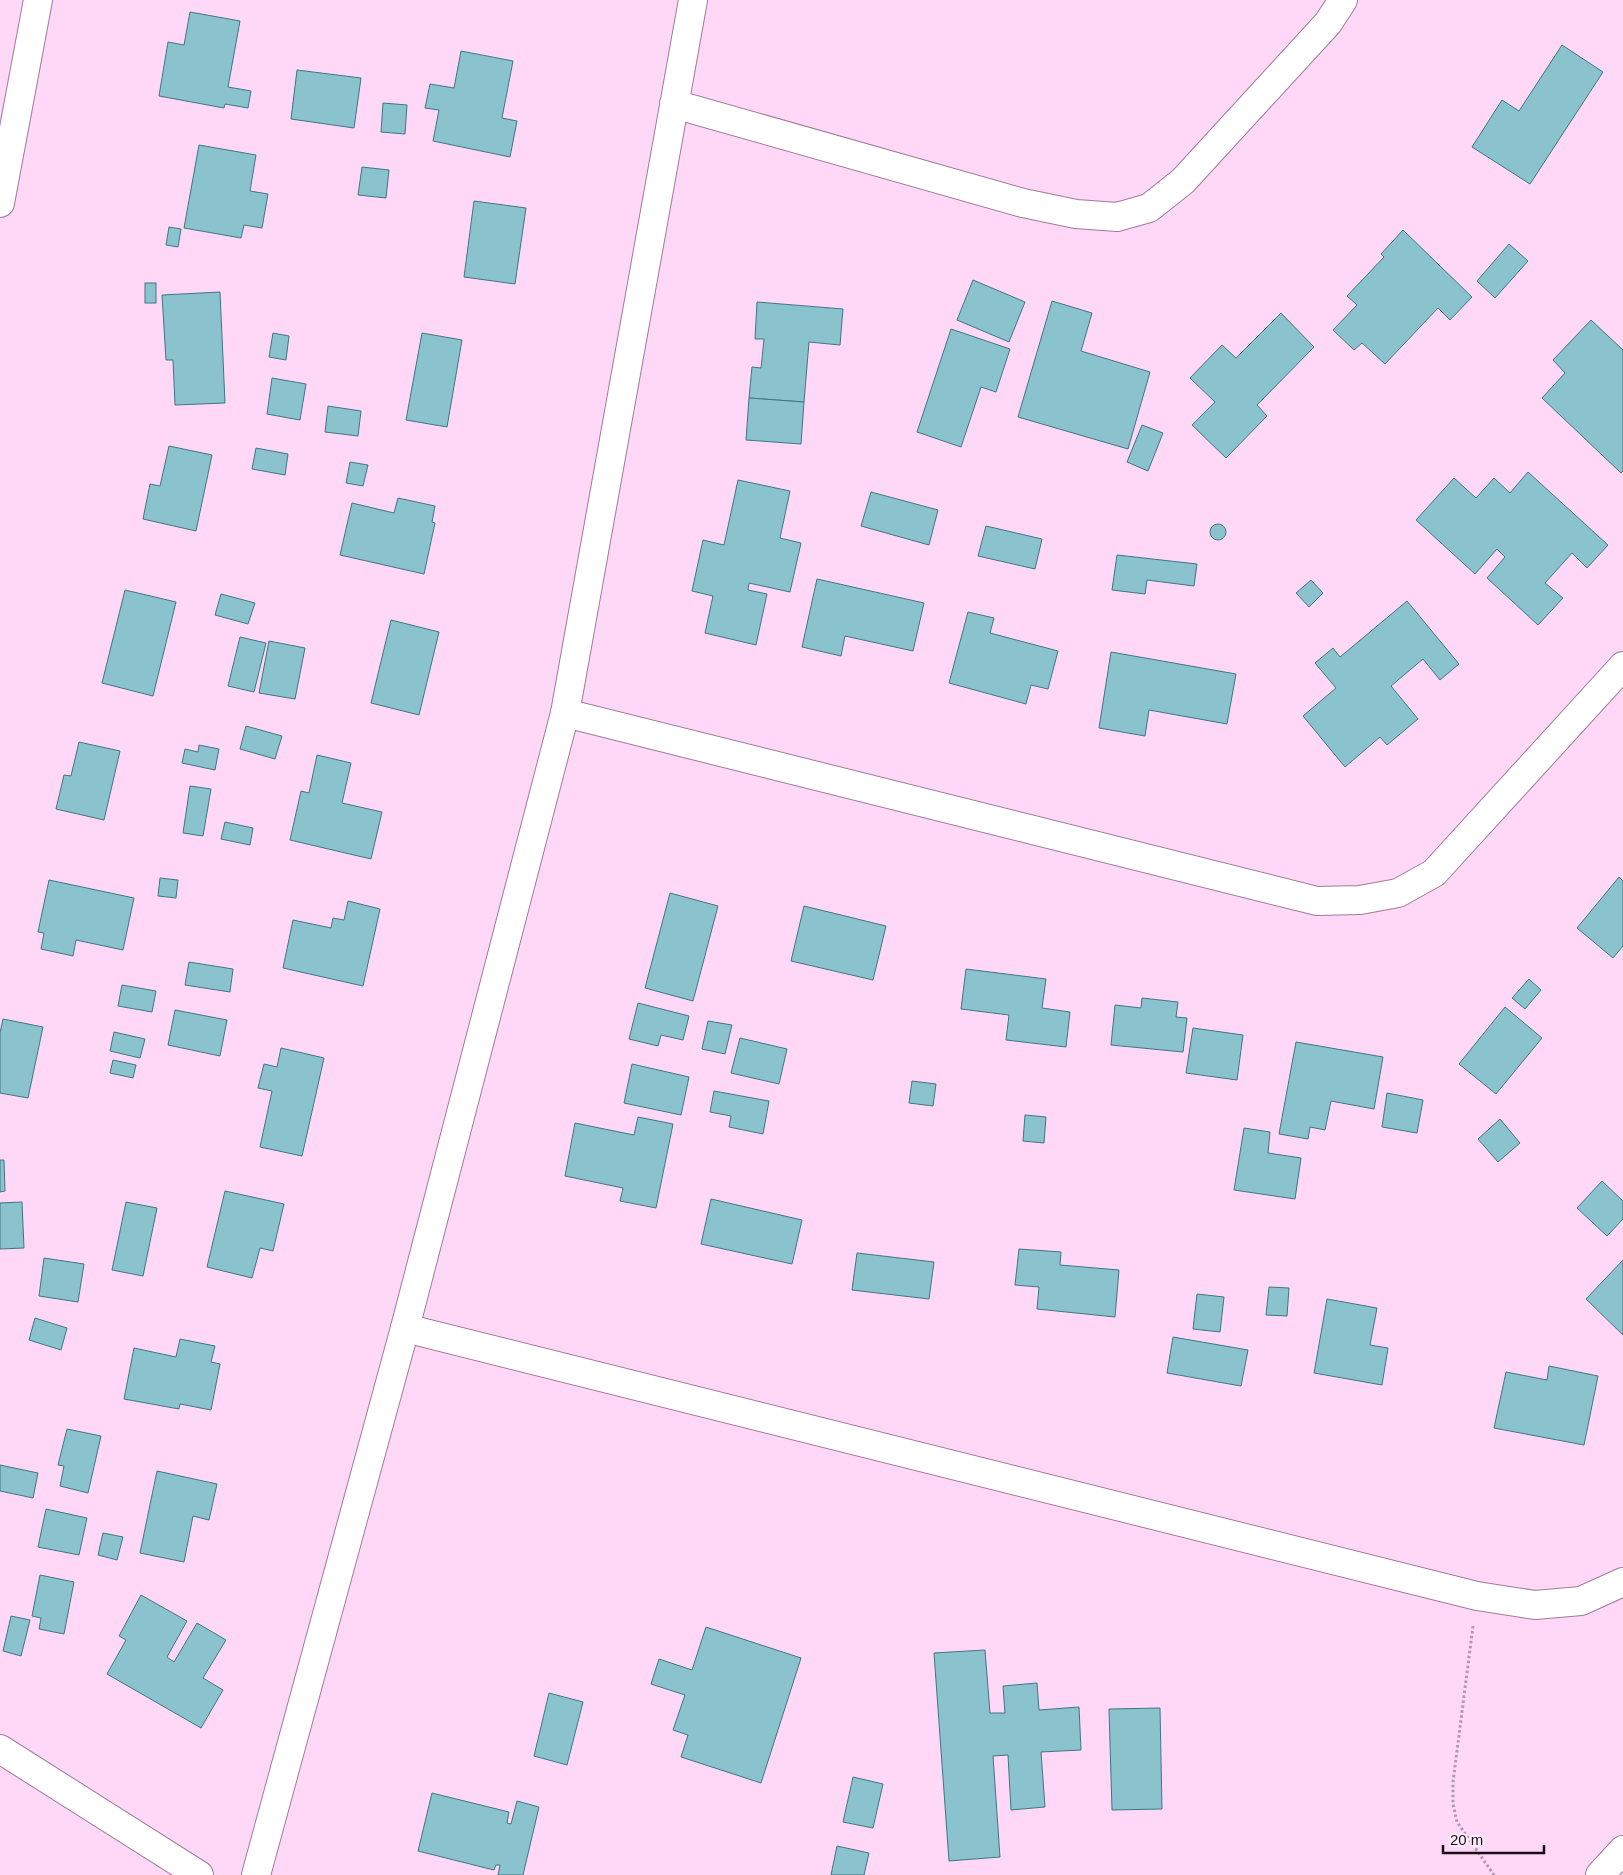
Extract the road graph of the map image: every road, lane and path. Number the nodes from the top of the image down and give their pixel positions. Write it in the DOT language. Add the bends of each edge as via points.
graph roads {
  1 [pos="38,0"];
  2 [pos="693,0"];
  3 [pos="1343,0"];
  4 [pos="674,104"];
  5 [pos="0,202"];
  6 [pos="1623,666"];
  7 [pos="565,713"];
  8 [pos="404,1328"];
  9 [pos="1623,1582"];
  10 [pos="1477,1596"];
  11 [pos="0,1749"];
  12 [pos="1623,1850"];
  13 [pos="200,1875"];
  14 [pos="256,1875"];
  15 [pos="1494,1875"];
  16 [pos="1600,1875"];
  1 -- 5 [label="street"];
  2 -- 4 [label="street"];
  3 -- 4 [label="street" via="1328,23 1183,181 1149,208 1117,216 1076,214 1023,203"];
  4 -- 7 [label="street"];
  6 -- 7 [label="street" via="1434,873 1398,893 1360,900 1317,901"];
  7 -- 8 [label="street"];
  8 -- 10 [label="street"];
  8 -- 14 [label="street"];
  9 -- 10 [label="street" via="1581,1601 1535,1605"];
  10 -- 15 [label="path" via="1453,1782 1453,1804 1457,1822"];
  11 -- 13 [label="street"];
  12 -- 16 [label="street"];
}
